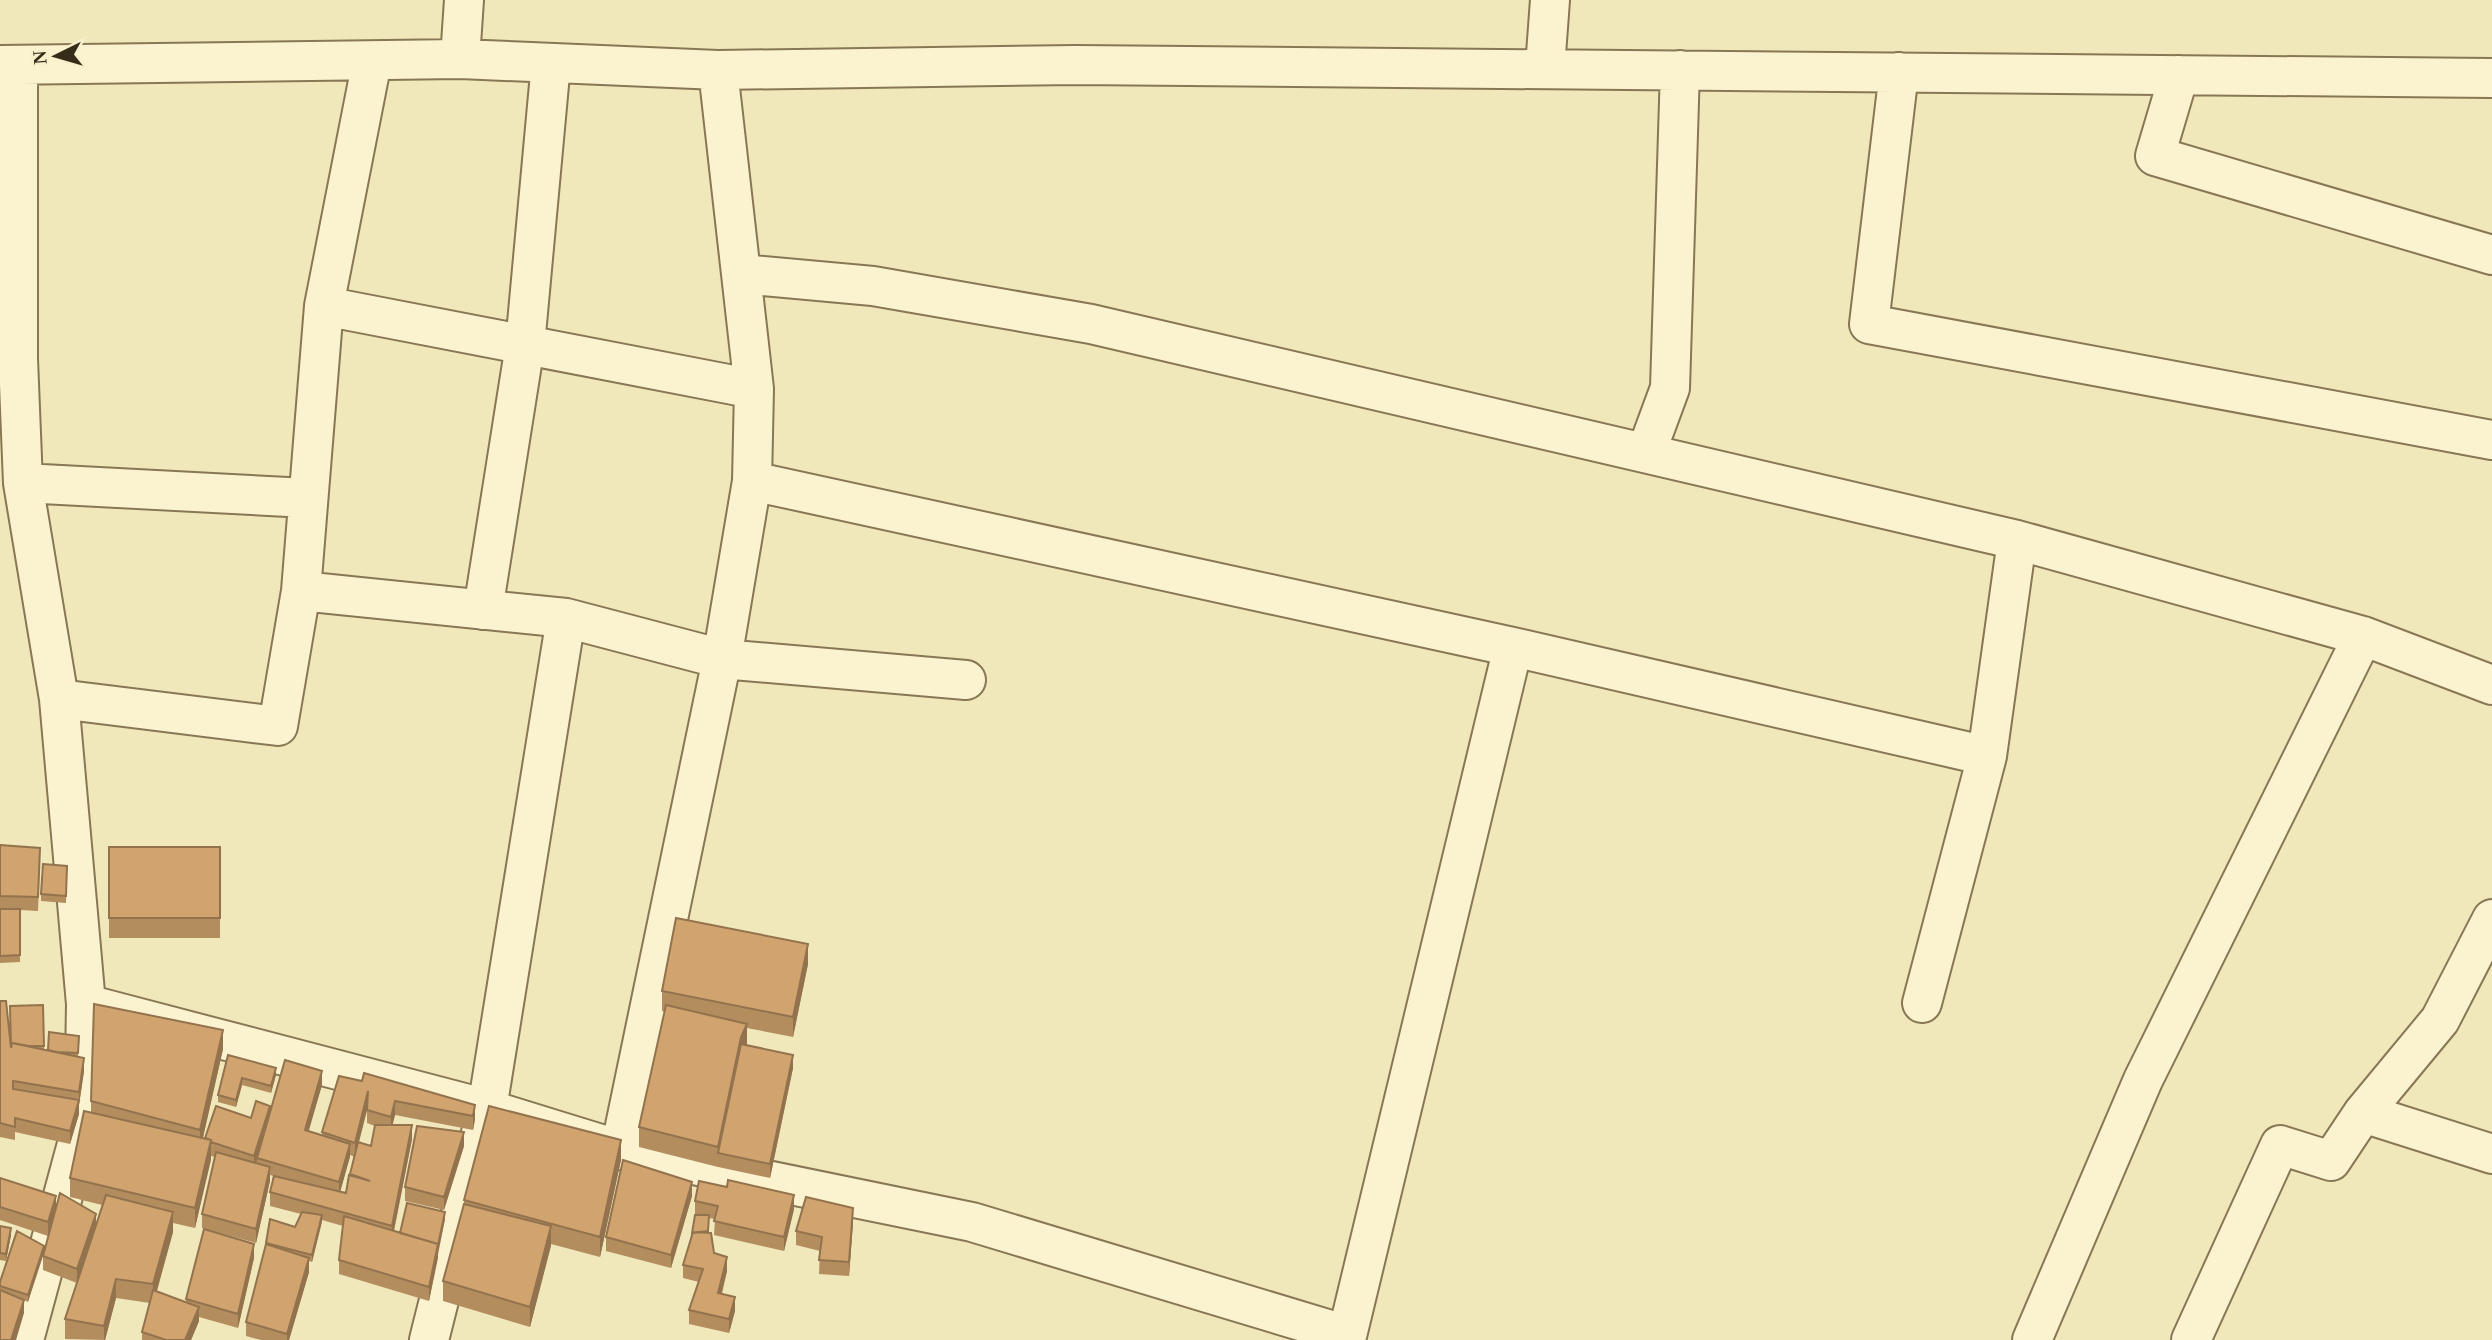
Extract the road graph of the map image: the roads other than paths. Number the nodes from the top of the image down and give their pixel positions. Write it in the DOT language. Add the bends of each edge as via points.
graph roads {
  1 [pos="464,0"];
  2 [pos="1550,0"];
  3 [pos="460,59"];
  4 [pos="372,61"];
  5 [pos="551,63"];
  6 [pos="9,65"];
  7 [pos="1545,68"];
  8 [pos="718,70"];
  9 [pos="1680,70"];
  10 [pos="1899,72"];
  11 [pos="2179,75"];
  12 [pos="2492,78"];
  13 [pos="2492,255"];
  14 [pos="742,274"];
  15 [pos="324,306"];
  16 [pos="525,345"];
  17 [pos="754,388"];
  18 [pos="2492,440"];
  19 [pos="1646,453"];
  20 [pos="752,481"];
  21 [pos="23,483"];
  22 [pos="307,498"];
  23 [pos="2017,540"];
  24 [pos="301,590"];
  25 [pos="483,610"];
  26 [pos="566,618"];
  27 [pos="2363,636"];
  28 [pos="1513,647"];
  29 [pos="722,659"];
  30 [pos="966,680"];
  31 [pos="2492,685"];
  32 [pos="59,699"];
  33 [pos="1987,756"];
  34 [pos="2492,919"];
  35 [pos="1922,1003"];
  36 [pos="86,1004"];
  37 [pos="487,1109"];
  38 [pos="2363,1113"];
  39 [pos="620,1150"];
  40 [pos="2492,1154"];
  41 [pos="1346,1338"];
  42 [pos="24,1340"];
  43 [pos="429,1340"];
  44 [pos="2032,1340"];
  45 [pos="2191,1340"];
  1 -- 3 [label="street"];
  2 -- 7 [label="street"];
  3 -- 4 [label="street"];
  3 -- 5 [label="street"];
  4 -- 6 [label="street"];
  4 -- 15 [label="street"];
  5 -- 8 [label="street"];
  5 -- 16 [label="street"];
  6 -- 21 [label="street"];
  7 -- 8 [label="street" via="1076,65"];
  7 -- 9 [label="street"];
  8 -- 14 [label="street"];
  9 -- 10 [label="street"];
  9 -- 19 [label="street" via="1670,388"];
  10 -- 11 [label="street"];
  10 -- 18 [label="street" via="1869,324"];
  11 -- 12 [label="street"];
  11 -- 13 [label="street" via="2155,156"];
  14 -- 17 [label="street"];
  14 -- 19 [label="street" via="873,286 1091,324"];
  15 -- 16 [label="street"];
  15 -- 22 [label="street"];
  16 -- 17 [label="street"];
  16 -- 25 [label="street"];
  17 -- 20 [label="street"];
  19 -- 23 [label="street"];
  20 -- 28 [label="street"];
  20 -- 29 [label="street"];
  21 -- 22 [label="street"];
  21 -- 32 [label="street"];
  22 -- 24 [label="street"];
  23 -- 27 [label="street"];
  23 -- 33 [label="street"];
  24 -- 25 [label="street"];
  24 -- 32 [label="street" via="278,726"];
  25 -- 26 [label="street"];
  26 -- 29 [label="street"];
  26 -- 37 [label="street"];
  27 -- 31 [label="street"];
  27 -- 44 [label="street" via="2143,1080"];
  28 -- 33 [label="street"];
  28 -- 41 [label="street"];
  29 -- 30 [label="street"];
  29 -- 39 [label="street"];
  32 -- 36 [label="street"];
  33 -- 35 [label="street"];
  34 -- 38 [label="street" via="2440,1020"];
  36 -- 37 [label="street"];
  36 -- 42 [label="street" via="84,1118"];
  37 -- 39 [label="street"];
  37 -- 43 [label="street"];
  38 -- 40 [label="street"];
  38 -- 45 [label="street" via="2331,1161 2280,1146"];
  39 -- 41 [label="street" via="972,1222"];
}
